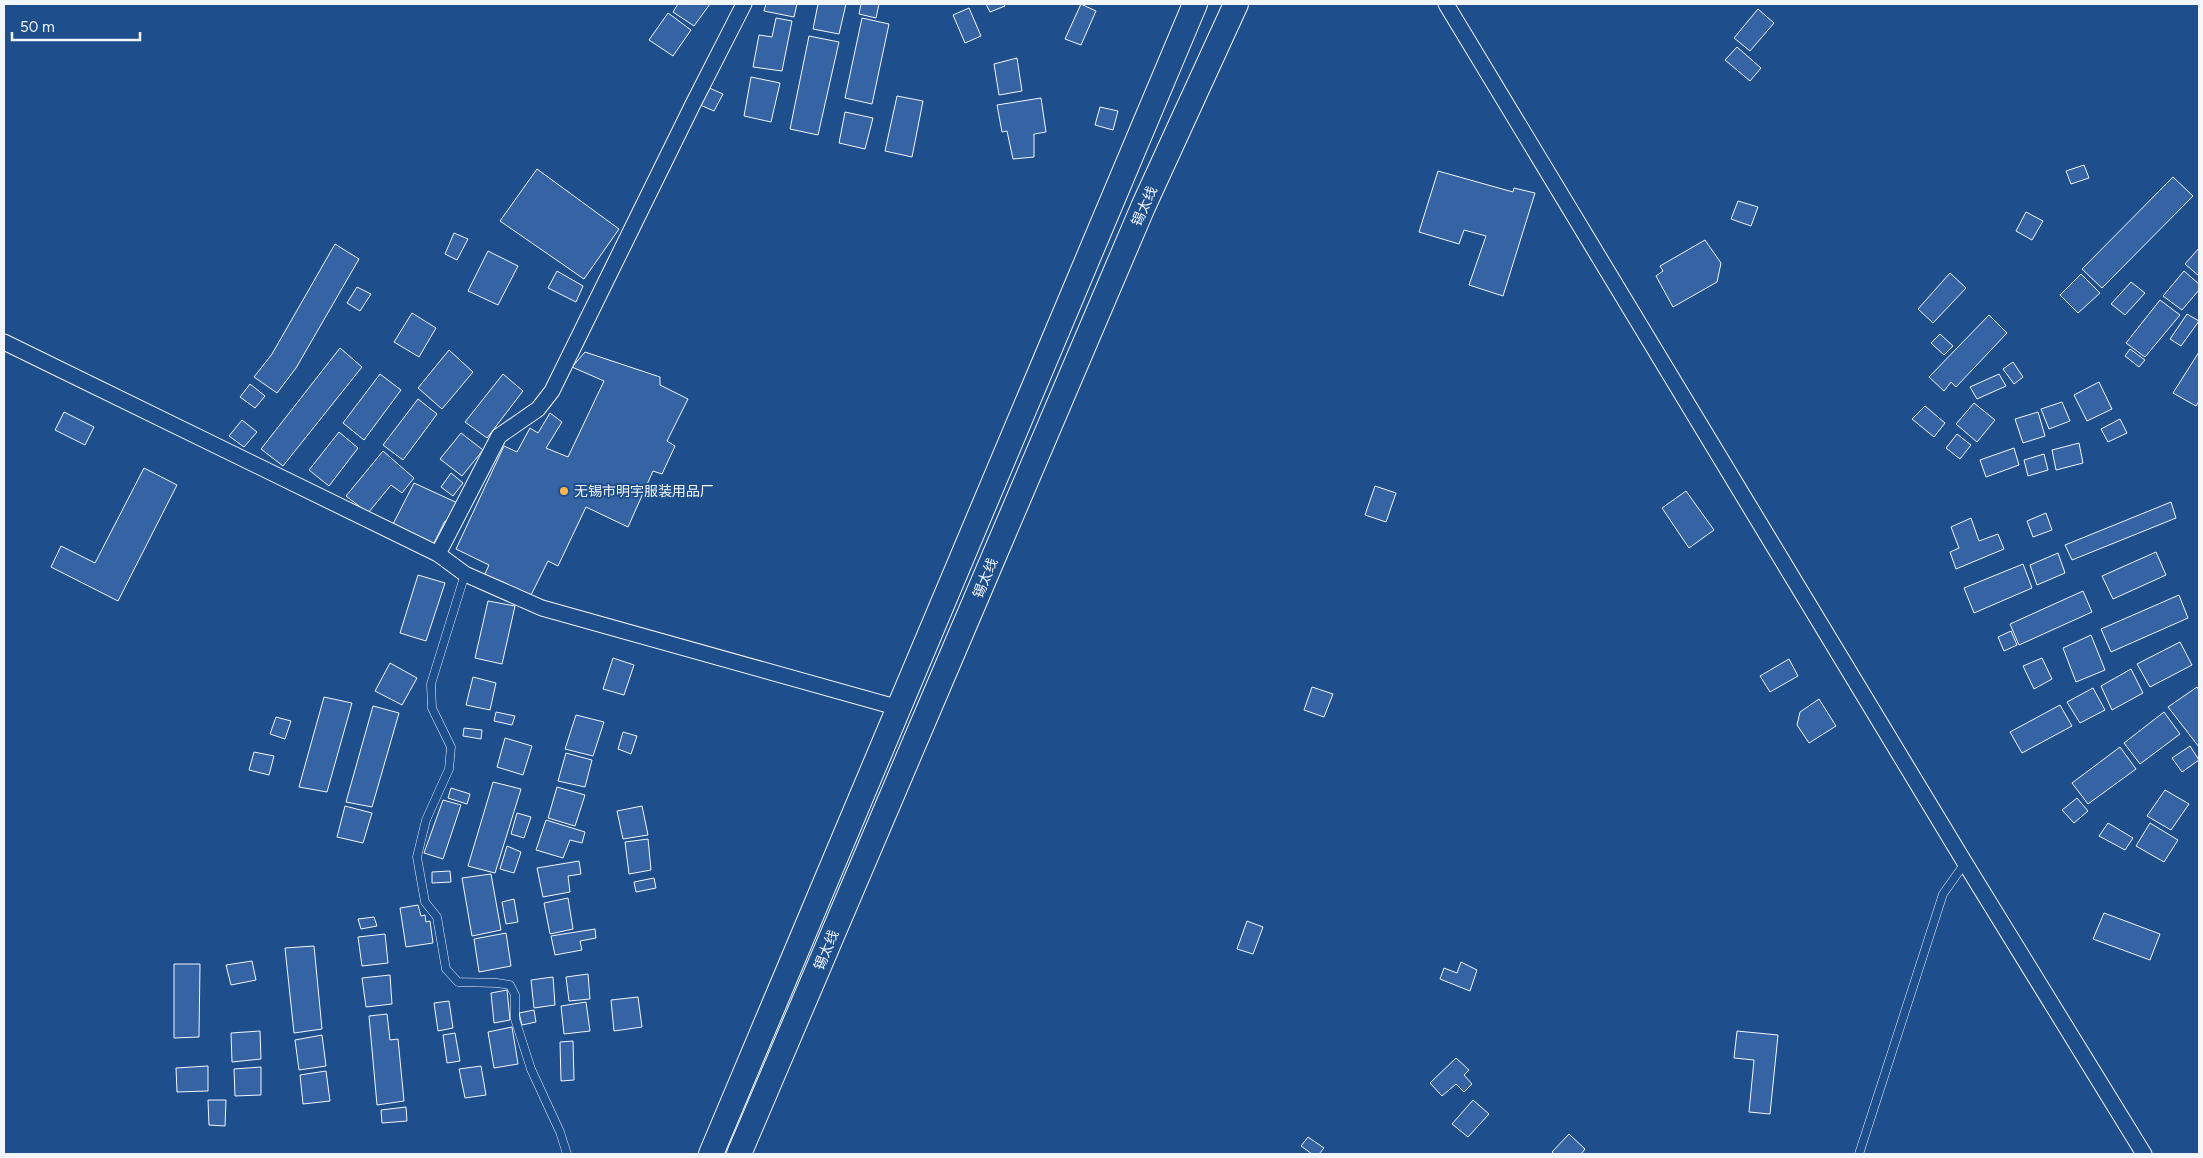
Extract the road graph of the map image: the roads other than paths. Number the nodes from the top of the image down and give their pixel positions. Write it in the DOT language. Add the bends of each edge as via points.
graph roads {
  1 [pos="744,4"];
  2 [pos="1195,4"];
  3 [pos="1236,4"];
  4 [pos="1446,4"];
  5 [pos="4,342"];
  6 [pos="438,554"];
  7 [pos="465,574"];
  8 [pos="899,708"];
  9 [pos="1965,863"];
  10 [pos="568,1154"];
  11 [pos="711,1154"];
  12 [pos="739,1154"];
  13 [pos="1859,1154"];
  14 [pos="2144,1154"];
  1 -- 6 [label="street" via="552,391 538,409 499,436"];
  2 -- 8 [label="main road, 锡太线"];
  3 -- 12 [label="main road, 锡太线" via="1143,207"];
  4 -- 9 [label="street"];
  5 -- 6 [label="street"];
  6 -- 7 [label="street"];
  7 -- 8 [label="street" via="542,608"];
  7 -- 10 [label="lane" via="431,684 432,708 451,747 449,768 426,820 416,857 425,902 437,917 446,969 458,982 510,985 515,995 515,1019 532,1069"];
  8 -- 11 [label="main road, 锡太线"];
  9 -- 13 [label="lane" via="1943,894"];
  9 -- 14 [label="street"];
}
